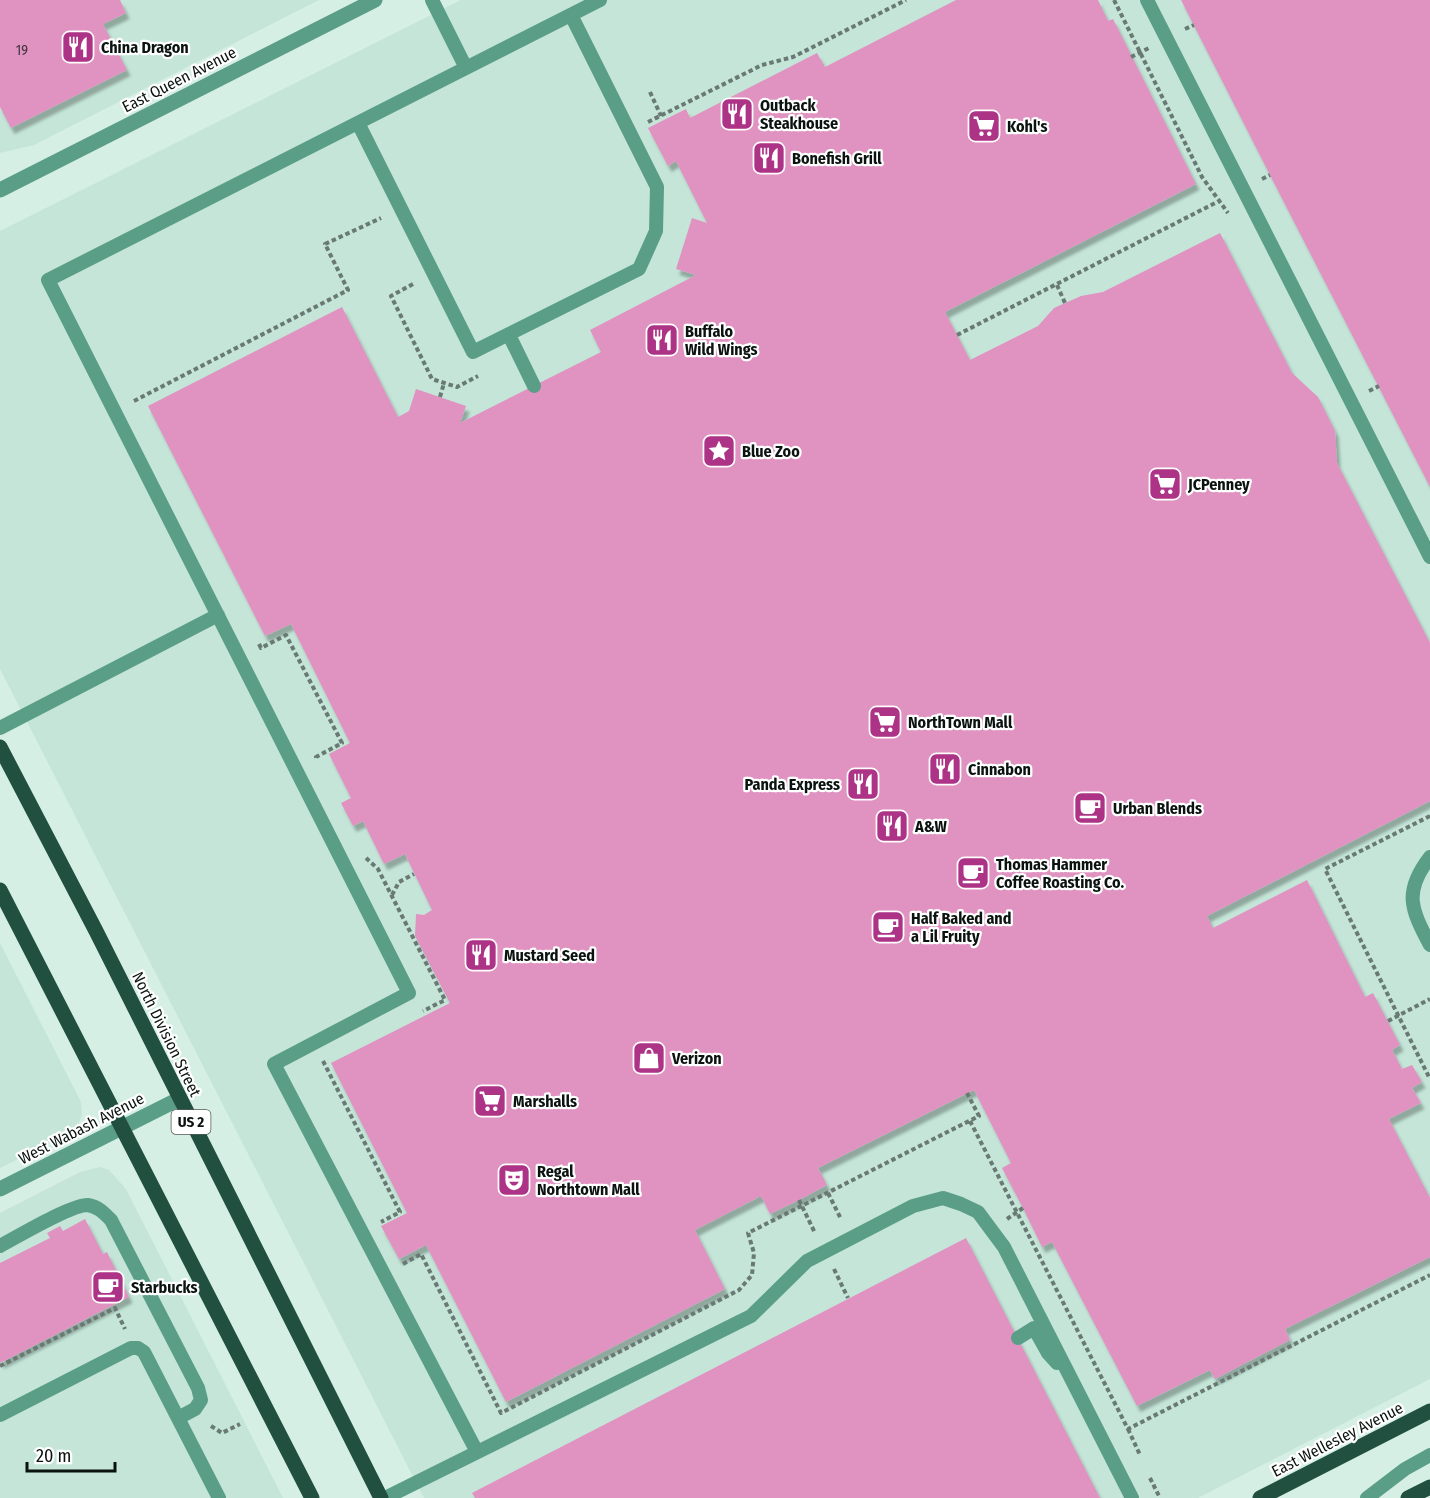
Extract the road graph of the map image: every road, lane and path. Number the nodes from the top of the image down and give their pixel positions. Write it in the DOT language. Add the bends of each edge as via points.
graph roads {
  1 [pos="375,0"];
  2 [pos="432,0"];
  3 [pos="600,0"];
  4 [pos="906,0"];
  5 [pos="1114,0"];
  6 [pos="1147,0"];
  7 [pos="571,15"];
  8 [pos="466,68"];
  9 [pos="650,92"];
  10 [pos="661,116"];
  11 [pos="358,123"];
  12 [pos="645,124"];
  13 [pos="1270,175"];
  14 [pos="1260,180"];
  15 [pos="0,190"];
  16 [pos="1230,195"];
  17 [pos="1218,199"];
  18 [pos="1232,218"];
  19 [pos="385,226"];
  20 [pos="409,275"];
  21 [pos="1057,285"];
  22 [pos="1065,303"];
  23 [pos="509,335"];
  24 [pos="478,376"];
  25 [pos="444,383"];
  26 [pos="534,386"];
  27 [pos="440,397"];
  28 [pos="133,402"];
  29 [pos="1430,557"];
  30 [pos="218,615"];
  31 [pos="256,637"];
  32 [pos="0,728"];
  33 [pos="0,747"];
  34 [pos="321,767"];
  35 [pos="1430,816"];
  36 [pos="365,857"];
  37 [pos="1430,857"];
  38 [pos="414,874"];
  39 [pos="0,890"];
  40 [pos="392,896"];
  41 [pos="1429,940"];
  42 [pos="1430,999"];
  43 [pos="415,1015"];
  44 [pos="1388,1021"];
  45 [pos="323,1061"];
  46 [pos="1430,1079"];
  47 [pos="967,1093"];
  48 [pos="179,1099"];
  49 [pos="970,1120"];
  50 [pos="121,1128"];
  51 [pos="0,1189"];
  52 [pos="828,1193"];
  53 [pos="799,1200"];
  54 [pos="803,1206"];
  55 [pos="376,1224"];
  56 [pos="852,1238"];
  57 [pos="0,1246"];
  58 [pos="398,1266"];
  59 [pos="1430,1275"];
  60 [pos="126,1330"];
  61 [pos="1018,1338"];
  62 [pos="0,1366"];
  63 [pos="1069,1375"];
  64 [pos="1430,1411"];
  65 [pos="0,1415"];
  66 [pos="178,1418"];
  67 [pos="240,1424"];
  68 [pos="211,1426"];
  69 [pos="1128,1429"];
  70 [pos="477,1452"];
  71 [pos="1140,1455"];
  72 [pos="1430,1455"];
  73 [pos="1150,1478"];
  74 [pos="1430,1487"];
  75 [pos="219,1498"];
  76 [pos="312,1498"];
  77 [pos="383,1498"];
  78 [pos="1132,1498"];
  79 [pos="1160,1498"];
  80 [pos="1260,1498"];
  81 [pos="1367,1498"];
  82 [pos="1408,1498"];
  1 -- 15 [label="street, East Queen Avenue"];
  2 -- 8 [label="lane"];
  3 -- 7 [label="lane"];
  4 -- 10 [label="path" via="793,57 762,65"];
  5 -- 17 [label="path" via="1202,177"];
  6 -- 29 [label="lane"];
  7 -- 8 [label="lane"];
  7 -- 23 [label="lane" via="657,187 656,231 639,269"];
  8 -- 11 [label="lane"];
  9 -- 10 [label="path"];
  10 -- 12 [label="path"];
  11 -- 23 [label="lane" via="473,352"];
  11 -- 30 [label="lane" via="48,280"];
  13 -- 14 [label="path"];
  16 -- 21 [label="path"];
  17 -- 18 [label="path"];
  17 -- 21 [label="path" via="957,335"];
  19 -- 28 [label="path" via="380,217 325,244 348,290"];
  20 -- 25 [label="path" via="414,285 391,296 432,379"];
  21 -- 22 [label="path"];
  23 -- 26 [label="lane"];
  24 -- 25 [label="path" via="456,387"];
  25 -- 27 [label="path"];
  30 -- 32 [label="lane"];
  30 -- 70 [label="lane" via="409,993 274,1064"];
  31 -- 34 [label="path" via="261,648 286,635 342,743 316,757"];
  33 -- 48 [label="main road, North Division Street / US 2"];
  35 -- 46 [label="path" via="1325,869"];
  36 -- 40 [label="path" via="378,869"];
  37 -- 41 [label="lane" via="1411,889 1416,917"];
  38 -- 40 [label="path" via="399,882"];
  39 -- 50 [label="main road"];
  40 -- 43 [label="path" via="445,1000"];
  42 -- 44 [label="path"];
  45 -- 55 [label="path" via="400,1212"];
  47 -- 49 [label="path" via="979,1116"];
  48 -- 50 [label="street, West Wabash Avenue"];
  48 -- 77 [label="main road, North Division Street / US 2"];
  49 -- 52 [label="path"];
  49 -- 69 [label="path"];
  50 -- 51 [label="street, West Wabash Avenue"];
  50 -- 76 [label="main road"];
  52 -- 54 [label="path"];
  52 -- 56 [label="path"];
  53 -- 54 [label="path"];
  54 -- 58 [label="path" via="748,1233 754,1253 752,1275 739,1290 501,1413 422,1254"];
  56 -- 63 [label="lane" via="913,1206 943,1198 978,1212 1004,1247"];
  56 -- 70 [label="lane" via="807,1261 751,1316"];
  57 -- 66 [label="lane" via="70,1210 86,1205 99,1208 111,1220 198,1388 201,1400 195,1409"];
  59 -- 69 [label="path"];
  60 -- 62 [label="path" via="115,1308"];
  61 -- 63 [label="lane" via="1034,1328 1048,1353"];
  63 -- 78 [label="lane"];
  64 -- 80 [label="main road, East Wellesley Avenue"];
  65 -- 66 [label="lane" via="131,1348 138,1348 144,1352"];
  66 -- 75 [label="lane"];
  67 -- 68 [label="path" via="222,1433"];
  69 -- 71 [label="path"];
  70 -- 77 [label="lane"];
  72 -- 81 [label="lane"];
  73 -- 79 [label="path"];
  74 -- 82 [label="main road"];
}
